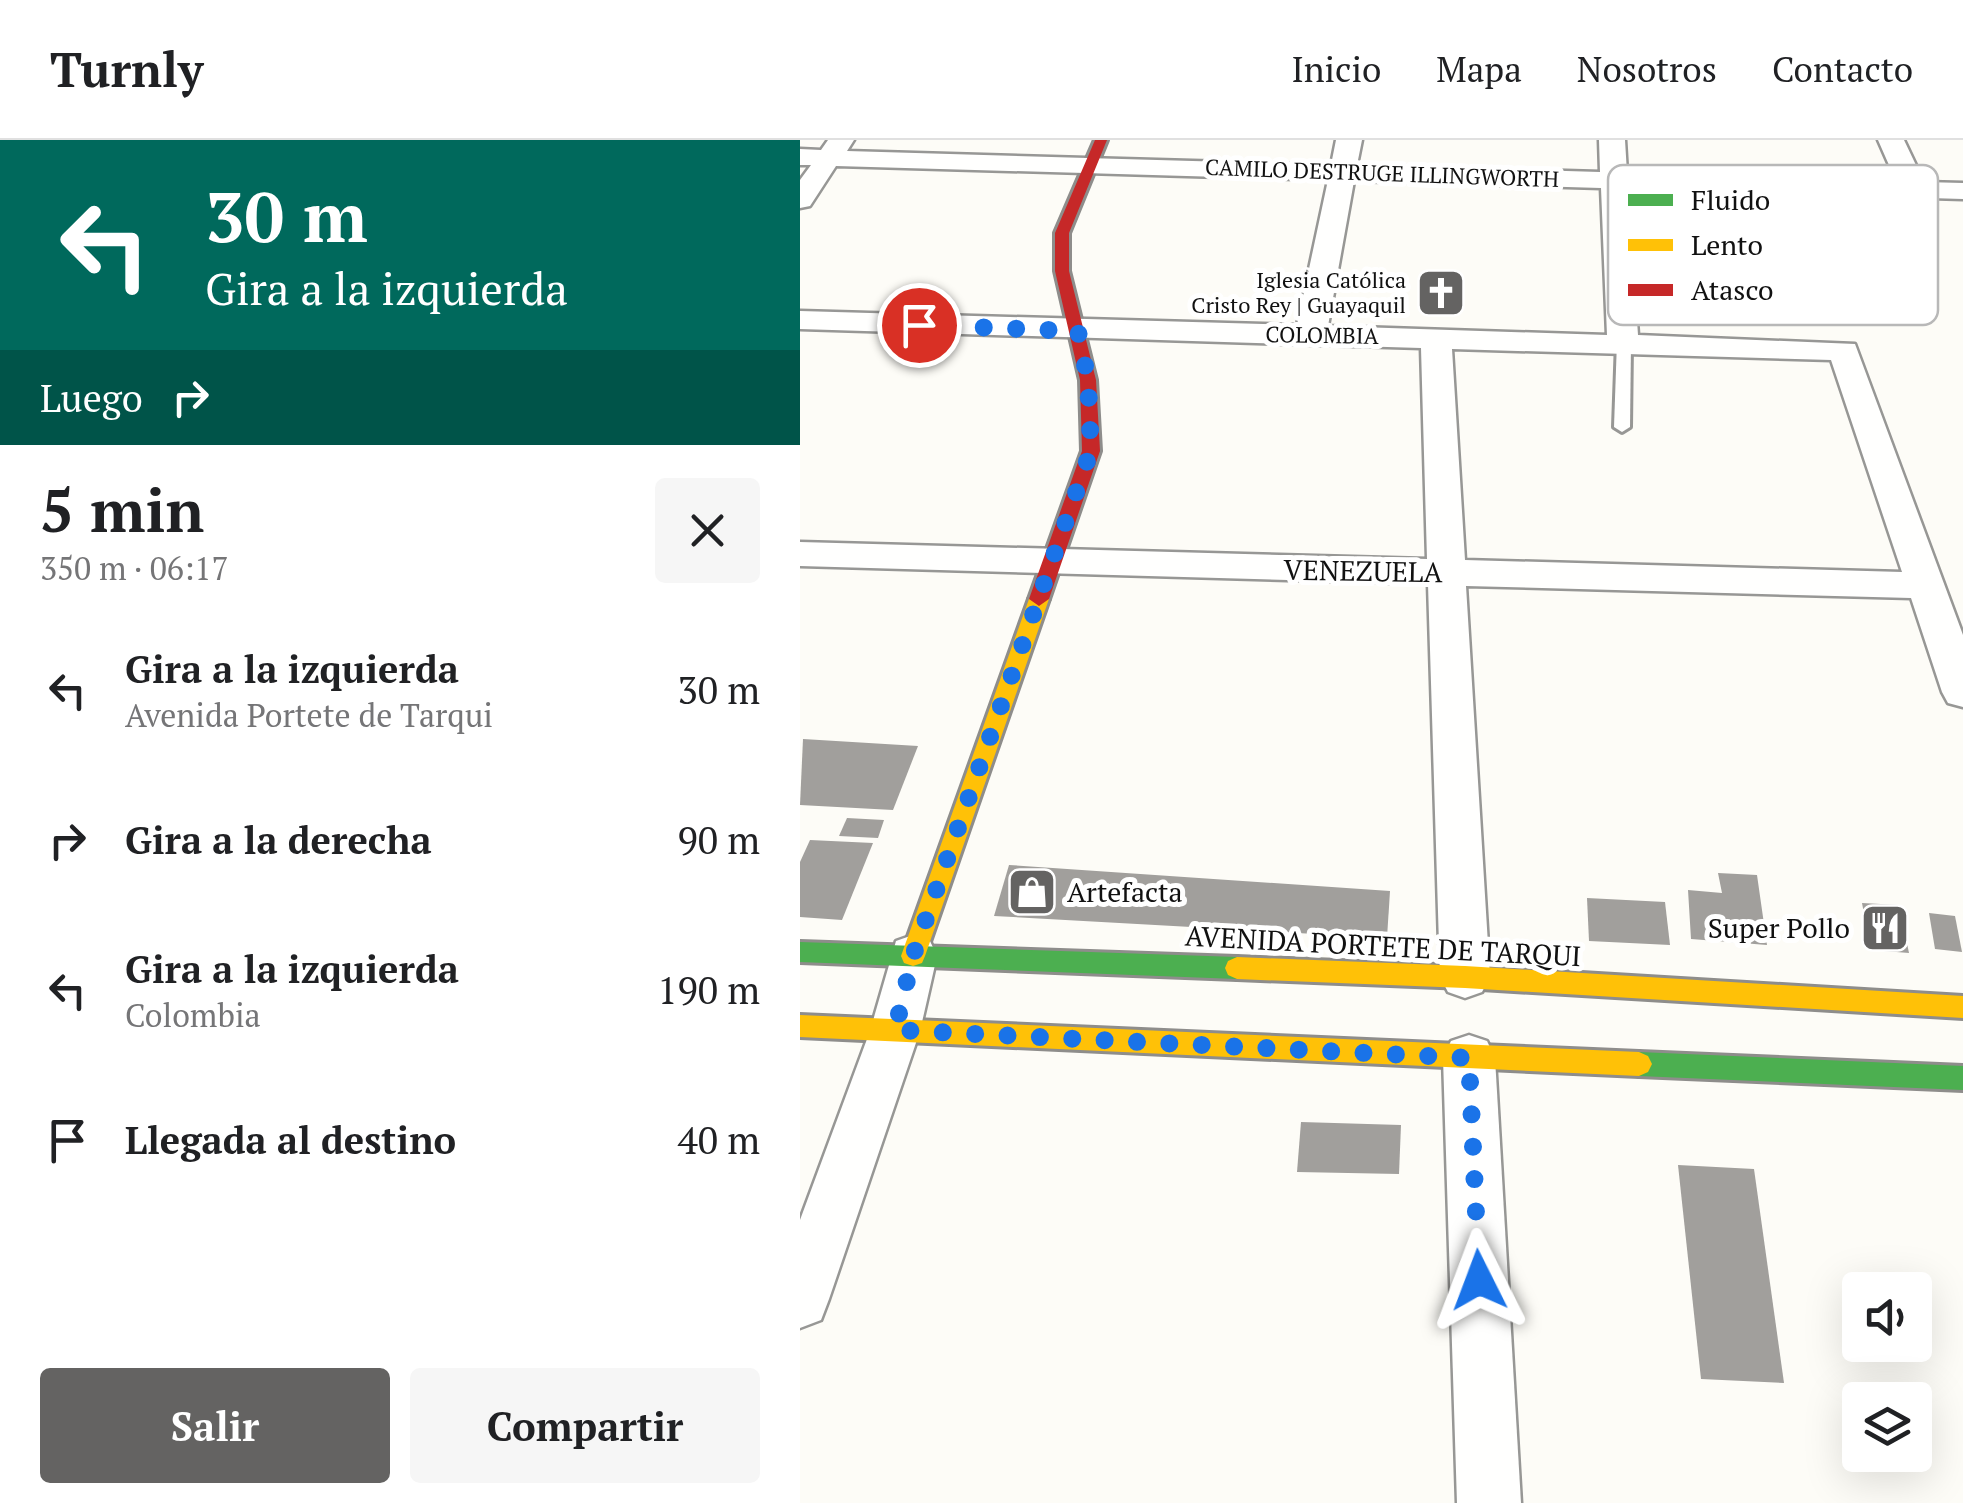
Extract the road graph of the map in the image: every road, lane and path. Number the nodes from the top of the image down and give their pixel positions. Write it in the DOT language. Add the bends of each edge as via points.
graph roads {
  1 [pos="1349,140"];
  2 [pos="1612,140"];
  3 [pos="1891,140"];
  4 [pos="835,149"];
  5 [pos="1096,153"];
  6 [pos="800,157"];
  7 [pos="1613,165"];
  8 [pos="1902,165"];
  9 [pos="1345,172"];
  10 [pos="1608,180"];
  11 [pos="1938,190"];
  12 [pos="1963,191"];
  13 [pos="800,200"];
  14 [pos="800,320"];
  15 [pos="1621,325"];
  16 [pos="1078,331"];
  17 [pos="1311,334"];
  18 [pos="1436,338"];
  19 [pos="1622,344"];
  20 [pos="1622,426"];
  21 [pos="800,554"];
  22 [pos="1052,563"];
  23 [pos="1447,573"];
  24 [pos="1926,586"];
  25 [pos="1963,692"];
  26 [pos="800,952"];
  27 [pos="913,956"];
  28 [pos="1465,977"];
  29 [pos="1963,1007"];
  30 [pos="800,1026"];
  31 [pos="895,1030"];
  32 [pos="1469,1058"];
  33 [pos="1963,1078"];
  34 [pos="800,1298"];
  35 [pos="1490,1503"];
  1 -- 9 [label="street"];
  2 -- 7 [label="street"];
  3 -- 8 [label="street"];
  4 -- 5 [label="street, CAMILO DESTRUGE ILLINGWORTH"];
  4 -- 6 [label="street, CAMILO DESTRUGE ILLINGWORTH"];
  4 -- 13 [label="street"];
  5 -- 9 [label="street, CAMILO DESTRUGE ILLINGWORTH"];
  5 -- 16 [label="main road" via="1062,233 1062,270"];
  9 -- 10 [label="street, CAMILO DESTRUGE ILLINGWORTH"];
  9 -- 17 [label="street"];
  11 -- 12 [label="street, CAMILO DESTRUGE ILLINGWORTH"];
  14 -- 16 [label="street, COLOMBIA"];
  15 -- 19 [label="street"];
  16 -- 17 [label="street, COLOMBIA"];
  16 -- 22 [label="main road" via="1091,450"];
  17 -- 18 [label="street, COLOMBIA"];
  18 -- 19 [label="street, COLOMBIA"];
  18 -- 23 [label="street"];
  19 -- 20 [label="lane"];
  19 -- 24 [label="street, COLOMBIA" via="1844,351"];
  21 -- 22 [label="street, VENEZUELA"];
  22 -- 23 [label="street, VENEZUELA"];
  22 -- 27 [label="main road"];
  23 -- 24 [label="street, VENEZUELA"];
  23 -- 28 [label="street"];
  24 -- 25 [label="street"];
  26 -- 27 [label="main road, AVENIDA PORTETE DE TARQUI"];
  27 -- 28 [label="main road, AVENIDA PORTETE DE TARQUI"];
  27 -- 31 [label="street"];
  28 -- 29 [label="main road, AVENIDA PORTETE DE TARQUI"];
  30 -- 31 [label="main road"];
  31 -- 32 [label="main road"];
  31 -- 34 [label="street"];
  32 -- 33 [label="main road"];
  32 -- 35 [label="street"];
}
